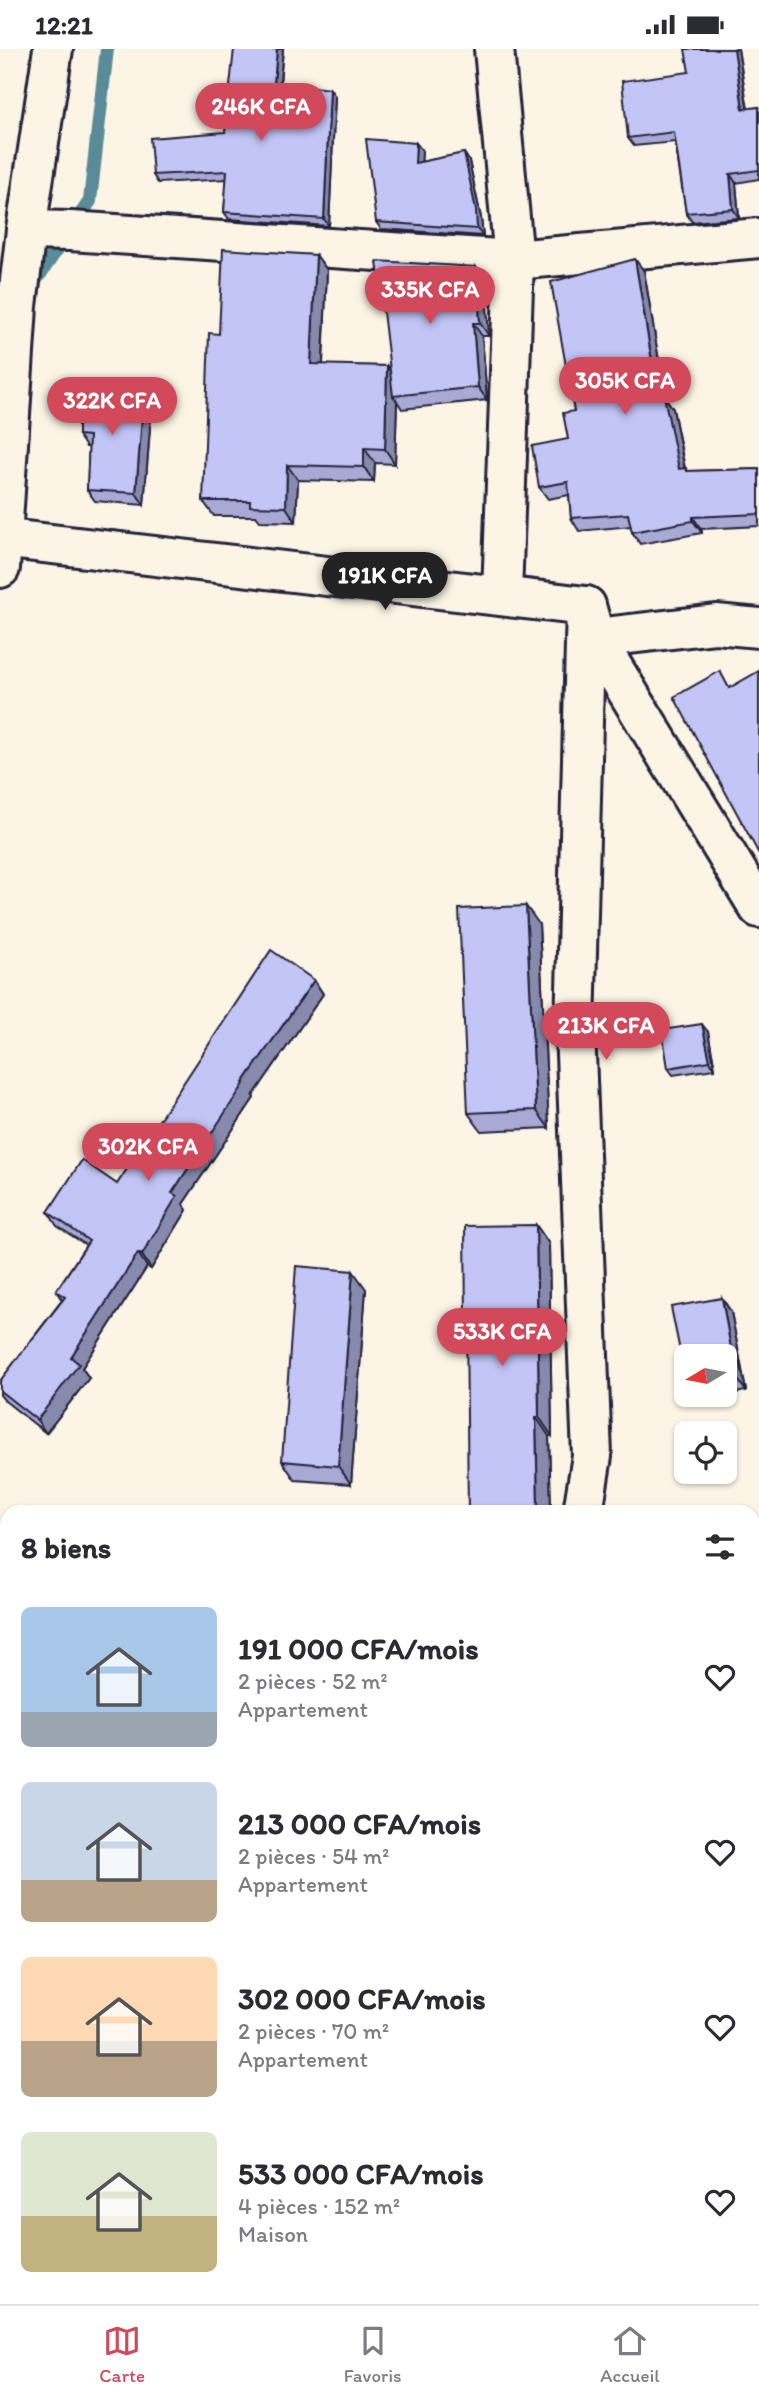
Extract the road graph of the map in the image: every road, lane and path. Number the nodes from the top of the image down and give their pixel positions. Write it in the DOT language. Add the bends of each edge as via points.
graph roads {
  1 [pos="53,49"];
  2 [pos="494,49"];
  3 [pos="26,230"];
  4 [pos="759,238"];
  5 [pos="514,260"];
  6 [pos="10,290"];
  7 [pos="1,548"];
  8 [pos="502,596"];
  9 [pos="590,622"];
  10 [pos="759,628"];
  11 [pos="759,908"];
  12 [pos="584,1505"];
  1 -- 3 [label="street"];
  2 -- 5 [label="street"];
  3 -- 5 [label="street"];
  3 -- 6 [label="street"];
  4 -- 5 [label="street"];
  5 -- 8 [label="street"];
  6 -- 7 [label="street"];
  7 -- 8 [label="street"];
  8 -- 9 [label="street"];
  9 -- 10 [label="street"];
  9 -- 11 [label="street"];
  9 -- 12 [label="street" via="575,1029 592,1457"];
}
